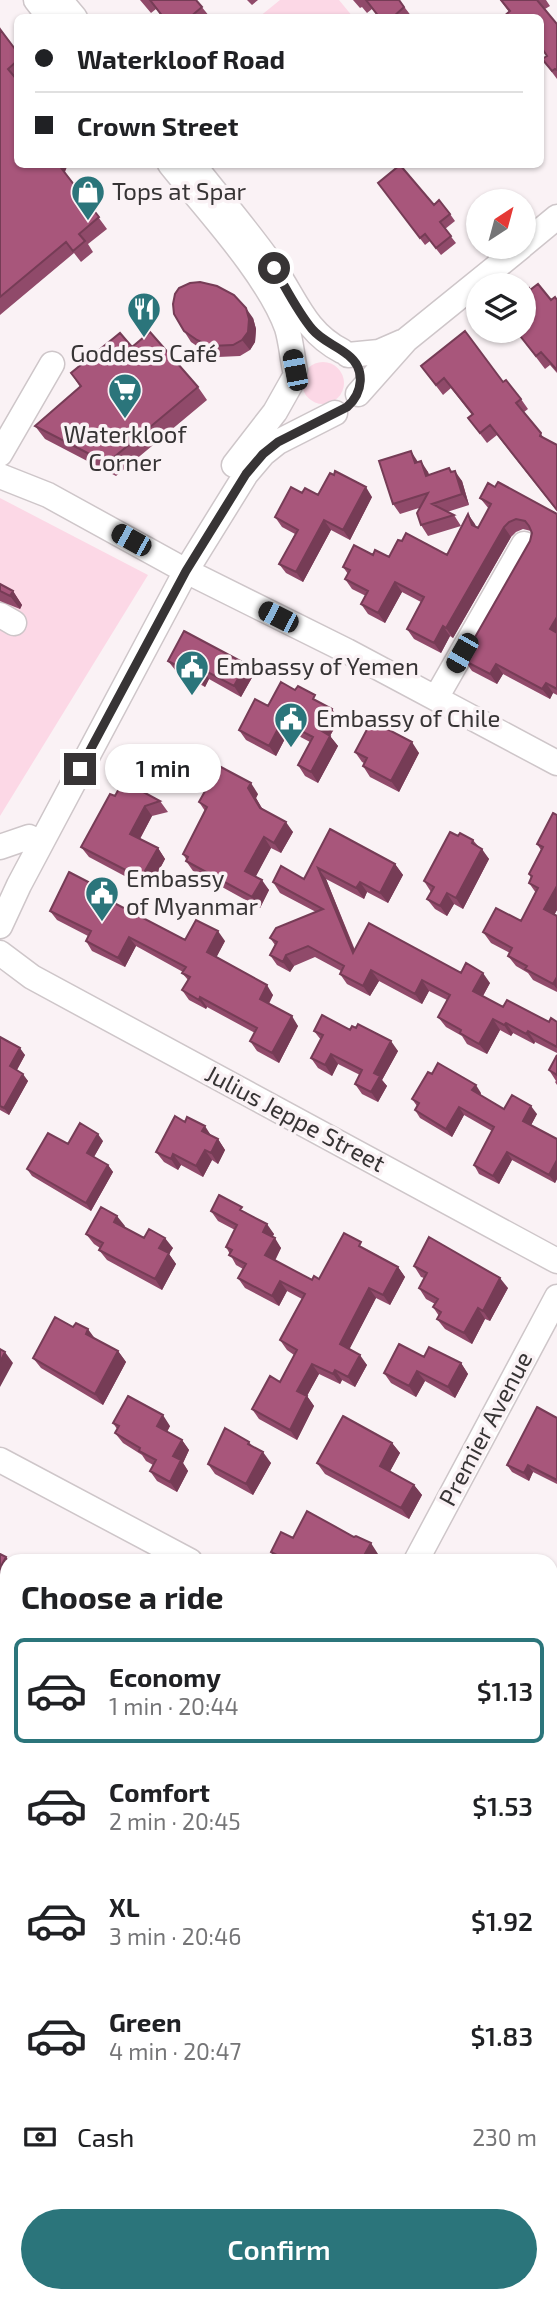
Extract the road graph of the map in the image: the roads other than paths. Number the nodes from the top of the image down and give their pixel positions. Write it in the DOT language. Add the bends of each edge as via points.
graph roads {
  1 [pos="36,0"];
  2 [pos="60,0"];
  3 [pos="47,14"];
  4 [pos="72,14"];
  5 [pos="173,168"];
  6 [pos="196,168"];
  7 [pos="557,217"];
  8 [pos="536,234"];
  9 [pos="506,259"];
  10 [pos="406,340"];
  11 [pos="345,353"];
  12 [pos="46,358"];
  13 [pos="294,375"];
  14 [pos="358,394"];
  15 [pos="335,413"];
  16 [pos="3,454"];
  17 [pos="524,544"];
  18 [pos="179,567"];
  19 [pos="436,698"];
  20 [pos="557,763"];
  21 [pos="35,840"];
  22 [pos="0,847"];
  23 [pos="8,883"];
  24 [pos="0,926"];
  25 [pos="0,953"];
  26 [pos="0,967"];
  27 [pos="32,977"];
  28 [pos="557,1261"];
  29 [pos="557,1297"];
  30 [pos="0,1460"];
  31 [pos="177,1554"];
  32 [pos="420,1554"];
  1 -- 3 [label="street"];
  2 -- 4 [label="street"];
  5 -- 13 [label="street" via="269,293 288,330"];
  6 -- 11 [label="street" via="274,268 310,327"];
  7 -- 8 [label="street"];
  9 -- 10 [label="street"];
  10 -- 11 [label="street" via="379,352"];
  10 -- 14 [label="street"];
  11 -- 13 [label="street" via="328,347 314,349 302,358"];
  11 -- 14 [label="street" via="359,373"];
  12 -- 16 [label="street"];
  13 -- 15 [label="street" via="295,393 306,407 317,413"];
  13 -- 18 [label="street" via="275,412 233,466"];
  14 -- 15 [label="street"];
  15 -- 18 [label="street" via="263,454"];
  16 -- 18 [label="street" via="48,495"];
  17 -- 19 [label="street"];
  18 -- 19 [label="street"];
  18 -- 21 [label="street"];
  19 -- 20 [label="street"];
  21 -- 22 [label="street"];
  21 -- 23 [label="street"];
  23 -- 24 [label="street"];
  25 -- 27 [label="street, Julius Jeppe Street"];
  26 -- 27 [label="street, Julius Jeppe Street"];
  27 -- 28 [label="street, Julius Jeppe Street"];
  29 -- 32 [label="street, Premier Avenue"];
  30 -- 31 [label="street"];
}
